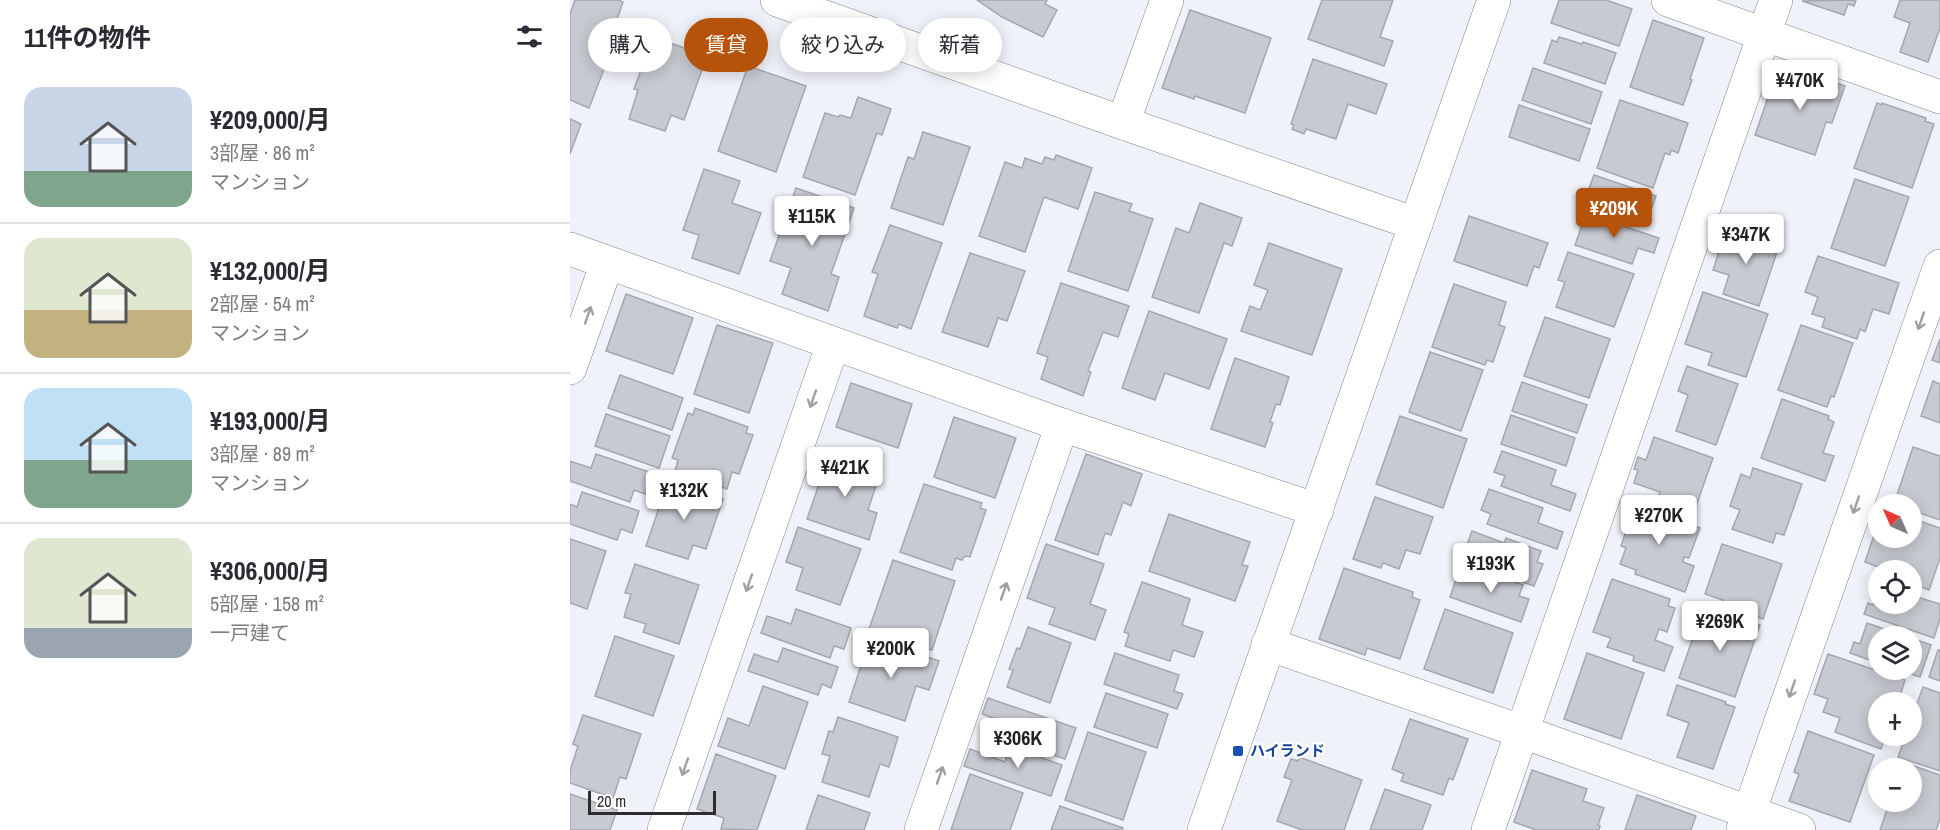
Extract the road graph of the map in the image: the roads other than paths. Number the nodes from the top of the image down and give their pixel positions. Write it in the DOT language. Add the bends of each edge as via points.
graph roads {
  1 [pos="777,0"];
  2 [pos="1167,0"];
  3 [pos="1494,0"];
  4 [pos="1668,0"];
  5 [pos="1776,0"];
  6 [pos="1763,34"];
  7 [pos="1940,97"];
  8 [pos="1124,123"];
  9 [pos="1416,224"];
  10 [pos="570,249"];
  11 [pos="607,263"];
  12 [pos="1940,266"];
  13 [pos="833,344"];
  14 [pos="570,368"];
  15 [pos="1062,424"];
  16 [pos="1317,510"];
  17 [pos="1268,644"];
  18 [pos="1523,732"];
  19 [pos="1746,822"];
  20 [pos="664,830"];
  21 [pos="921,830"];
  22 [pos="1204,830"];
  23 [pos="1488,830"];
  24 [pos="1799,830"];
  1 -- 8 [label="street"];
  2 -- 8 [label="street"];
  3 -- 9 [label="street"];
  4 -- 6 [label="street"];
  5 -- 6 [label="street"];
  6 -- 7 [label="street"];
  6 -- 18 [label="street"];
  8 -- 9 [label="street"];
  9 -- 16 [label="street"];
  10 -- 11 [label="street"];
  11 -- 13 [label="street"];
  14 -- 11 [label="street, one-way"];
  12 -- 19 [label="street, one-way"];
  13 -- 15 [label="street"];
  13 -- 20 [label="street, one-way"];
  15 -- 16 [label="street"];
  21 -- 15 [label="street, one-way"];
  16 -- 17 [label="street"];
  17 -- 18 [label="street"];
  17 -- 22 [label="street"];
  18 -- 19 [label="street"];
  18 -- 23 [label="street"];
  19 -- 24 [label="street"];
}
